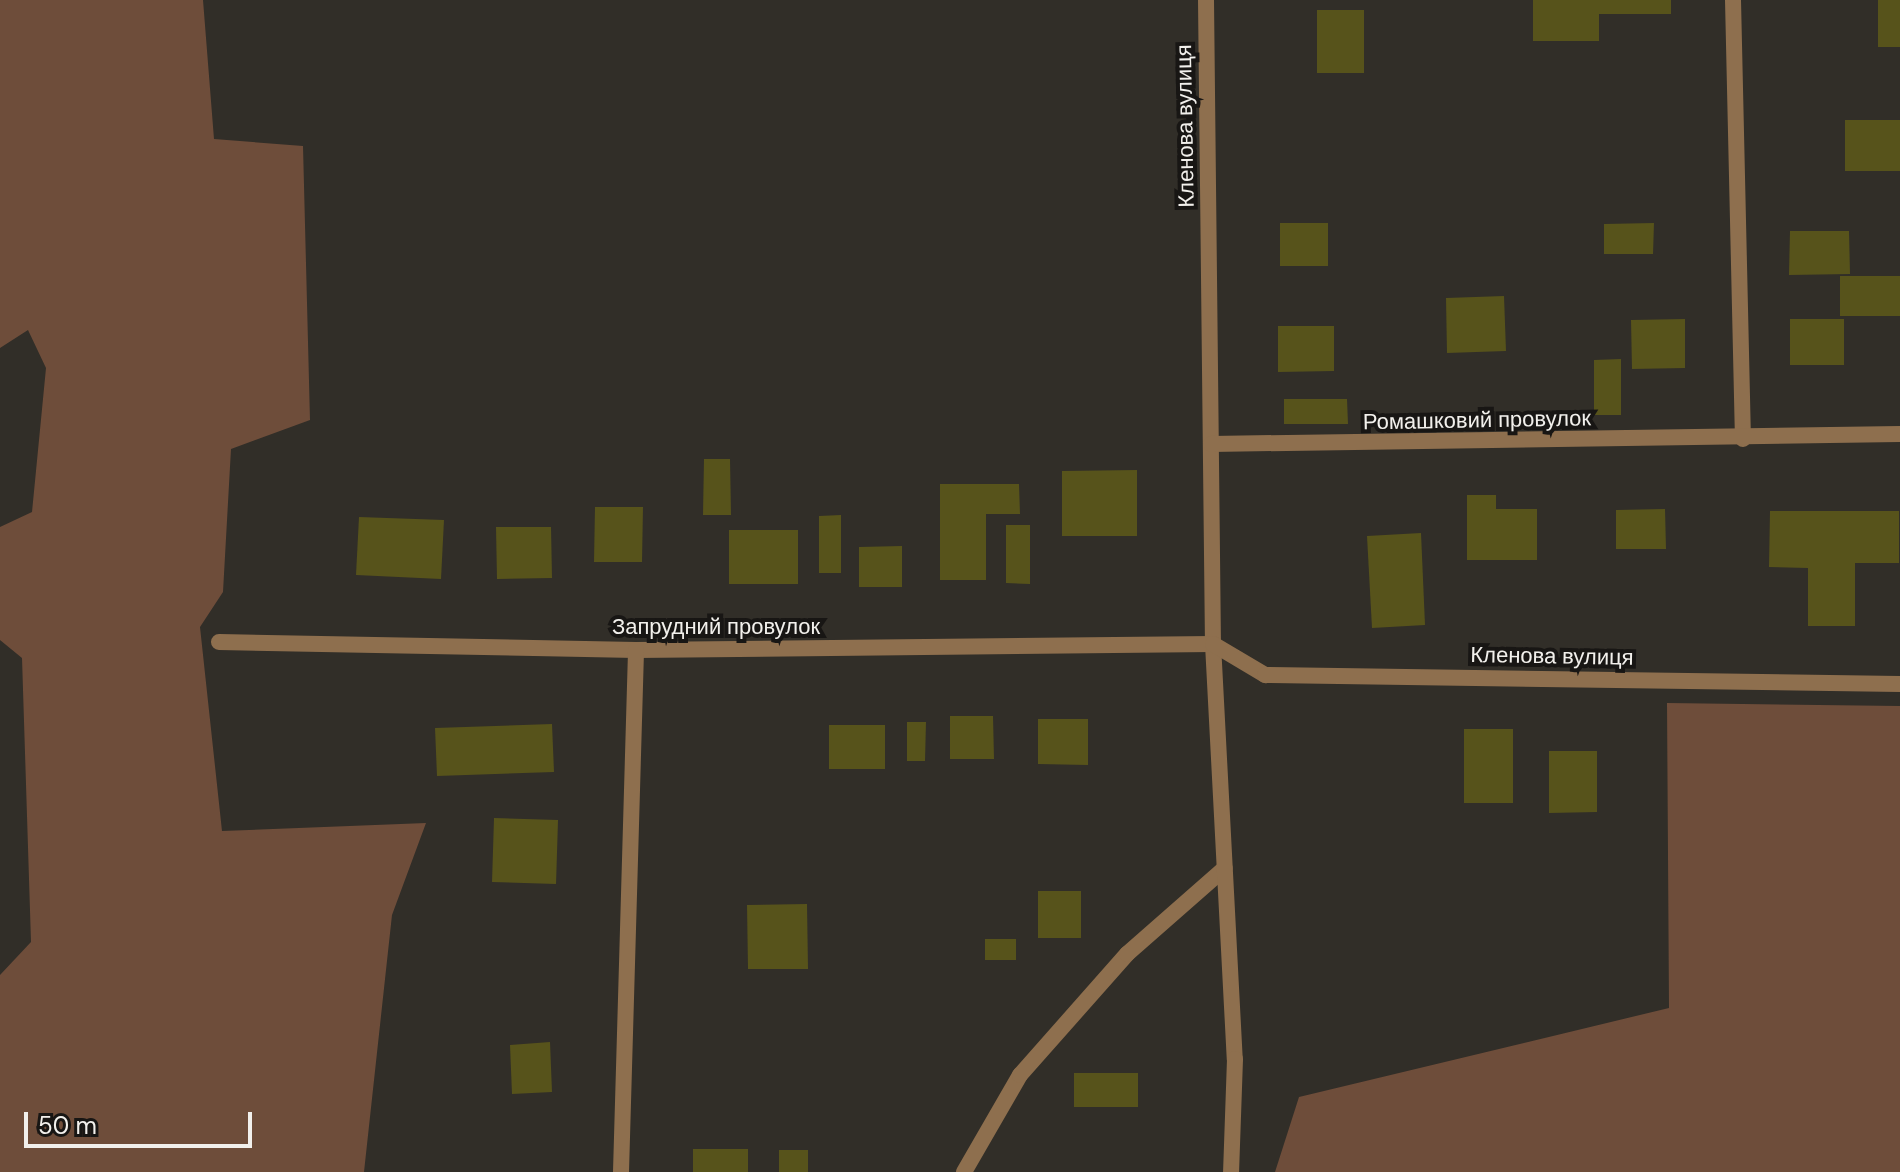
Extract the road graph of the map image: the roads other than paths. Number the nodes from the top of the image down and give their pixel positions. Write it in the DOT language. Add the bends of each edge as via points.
graph roads {
  1 [pos="1206,0"];
  2 [pos="1733,0"];
  3 [pos="1900,434"];
  4 [pos="1743,439"];
  5 [pos="1211,444"];
  6 [pos="219,642"];
  7 [pos="1213,644"];
  8 [pos="636,650"];
  9 [pos="1900,684"];
  10 [pos="1225,868"];
  11 [pos="621,1172"];
  12 [pos="964,1172"];
  13 [pos="1231,1172"];
  1 -- 5 [label="street, Кленова вулиця"];
  2 -- 4 [label="street"];
  3 -- 4 [label="street, Ромашковий провулок"];
  4 -- 5 [label="street, Ромашковий провулок"];
  5 -- 7 [label="street, Кленова вулиця"];
  6 -- 8 [label="street, Запрудний провулок"];
  7 -- 8 [label="street, Запрудний провулок"];
  7 -- 9 [label="street, Кленова вулиця" via="1265,675"];
  7 -- 10 [label="street, Кленова вулиця"];
  8 -- 11 [label="street"];
  10 -- 12 [label="street" via="1127,954 1020,1075"];
  10 -- 13 [label="street, Кленова вулиця" via="1235,1059"];
}
